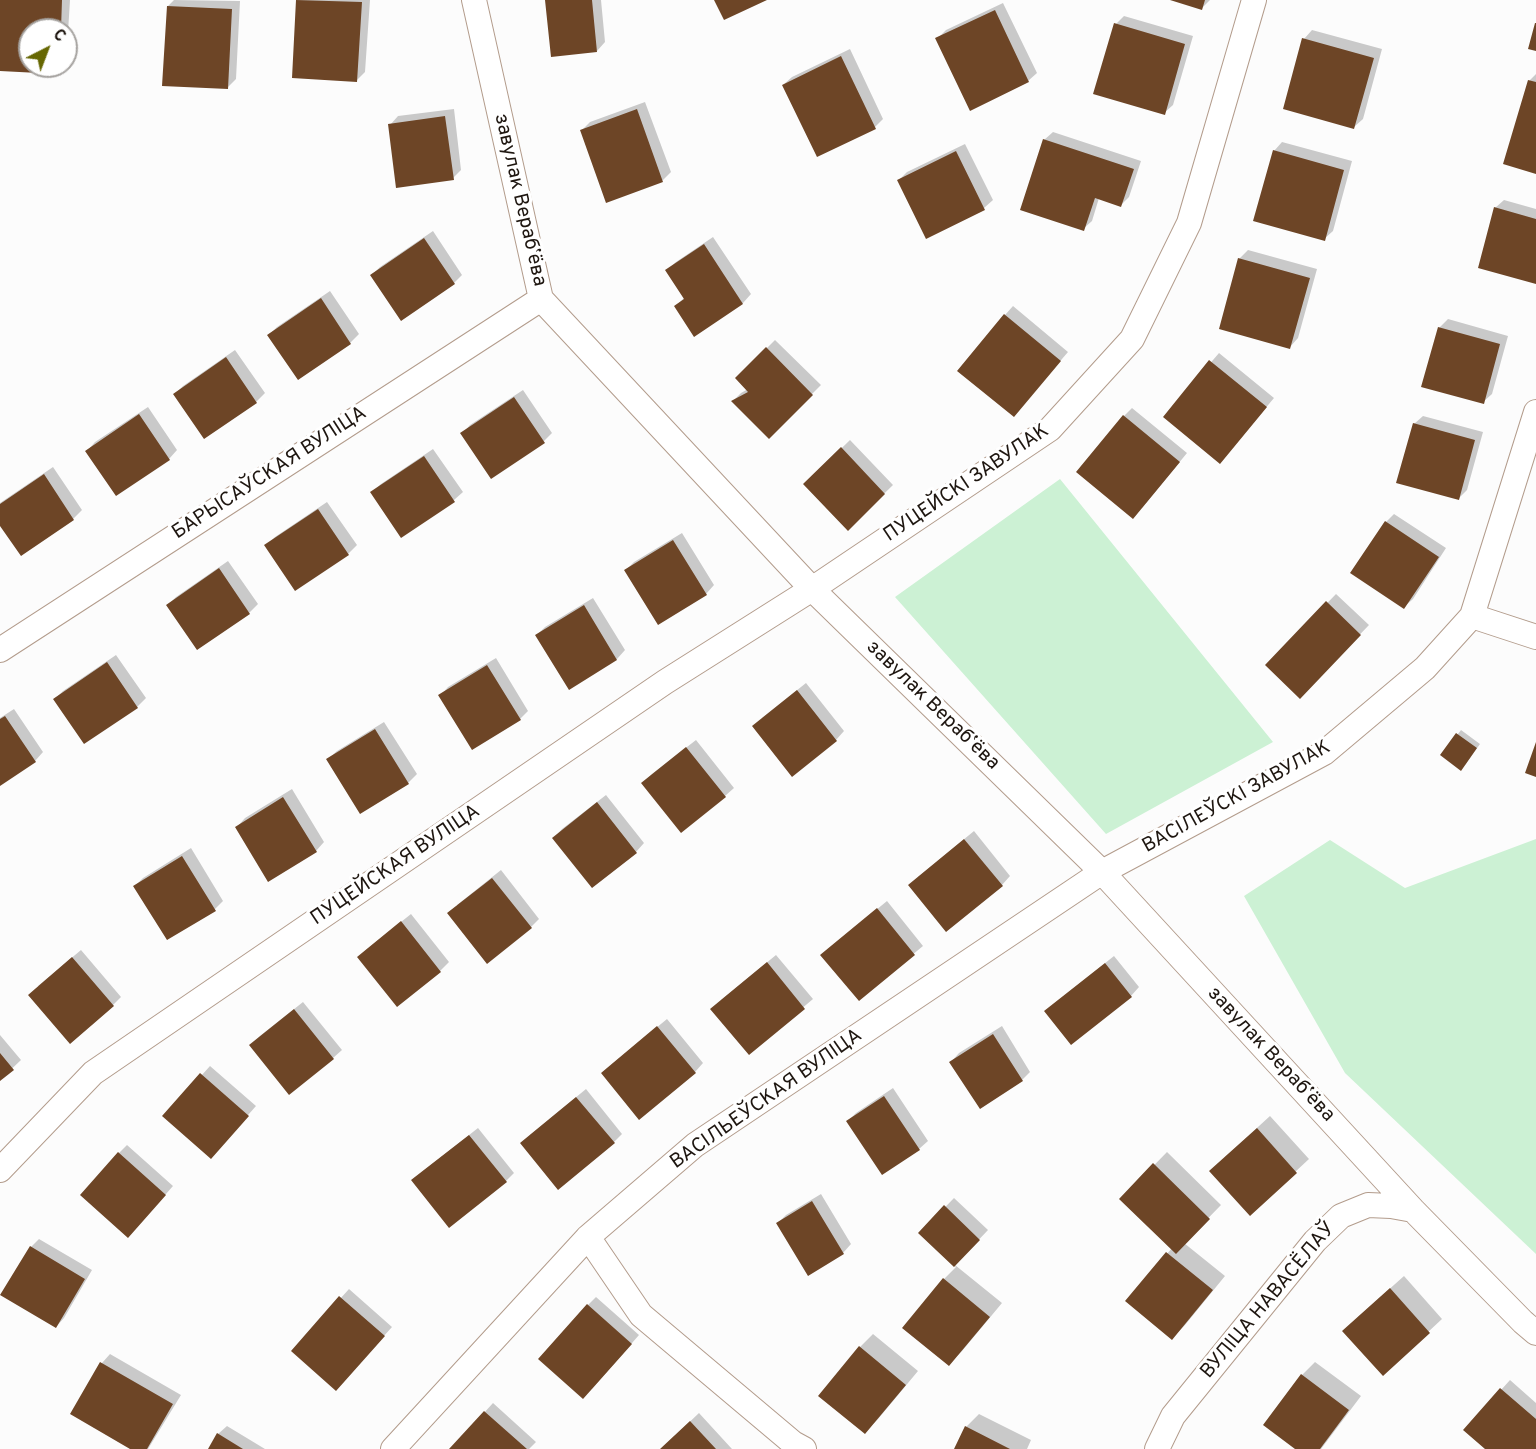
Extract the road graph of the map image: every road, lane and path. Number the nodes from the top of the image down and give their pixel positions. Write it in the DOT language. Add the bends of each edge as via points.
graph roads {
  1 [pos="474,0"];
  2 [pos="1254,0"];
  3 [pos="541,299"];
  4 [pos="1536,412"];
  5 [pos="812,589"];
  6 [pos="1472,616"];
  7 [pos="1536,637"];
  8 [pos="0,650"];
  9 [pos="1102,872"];
  10 [pos="0,1170"];
  11 [pos="1413,1210"];
  12 [pos="588,1237"];
  13 [pos="1536,1333"];
  14 [pos="393,1449"];
  15 [pos="804,1449"];
  16 [pos="1157,1449"];
  1 -- 3 [label="street, завулак Верабʼёва"];
  2 -- 5 [label="street, ПУЦЕЙСКІ ЗАВУЛАК" via="1189,223 1131,339 1050,429"];
  3 -- 5 [label="street, завулак Верабʼёва"];
  3 -- 8 [label="street, БАРЫСАЎСКАЯ ВУЛІЦА"];
  4 -- 6 [label="street, ВАСІЛЕЎСКІ ЗАВУЛАК"];
  5 -- 9 [label="street, завулак Верабʼёва"];
  5 -- 10 [label="street, ПУЦЕЙСКАЯ ВУЛІЦА" via="665,682 93,1073"];
  6 -- 7 [label="street"];
  6 -- 9 [label="street, ВАСІЛЕЎСКІ ЗАВУЛАК" via="1425,668 1324,753"];
  9 -- 11 [label="street, завулак Верабʼёва"];
  9 -- 12 [label="street, ВАСІЛЬЕЎСКАЯ ВУЛІЦА" via="695,1145"];
  11 -- 13 [label="street, завулак Верабʼёва"];
  11 -- 16 [label="street, ВУЛІЦА НАВАСЁЛАЎ" via="1368,1204 1341,1216 1315,1241 1173,1416"];
  12 -- 14 [label="street, ВАСІЛЬЕЎСКАЯ ВУЛІЦА"];
  12 -- 15 [label="street" via="641,1315"];
}
